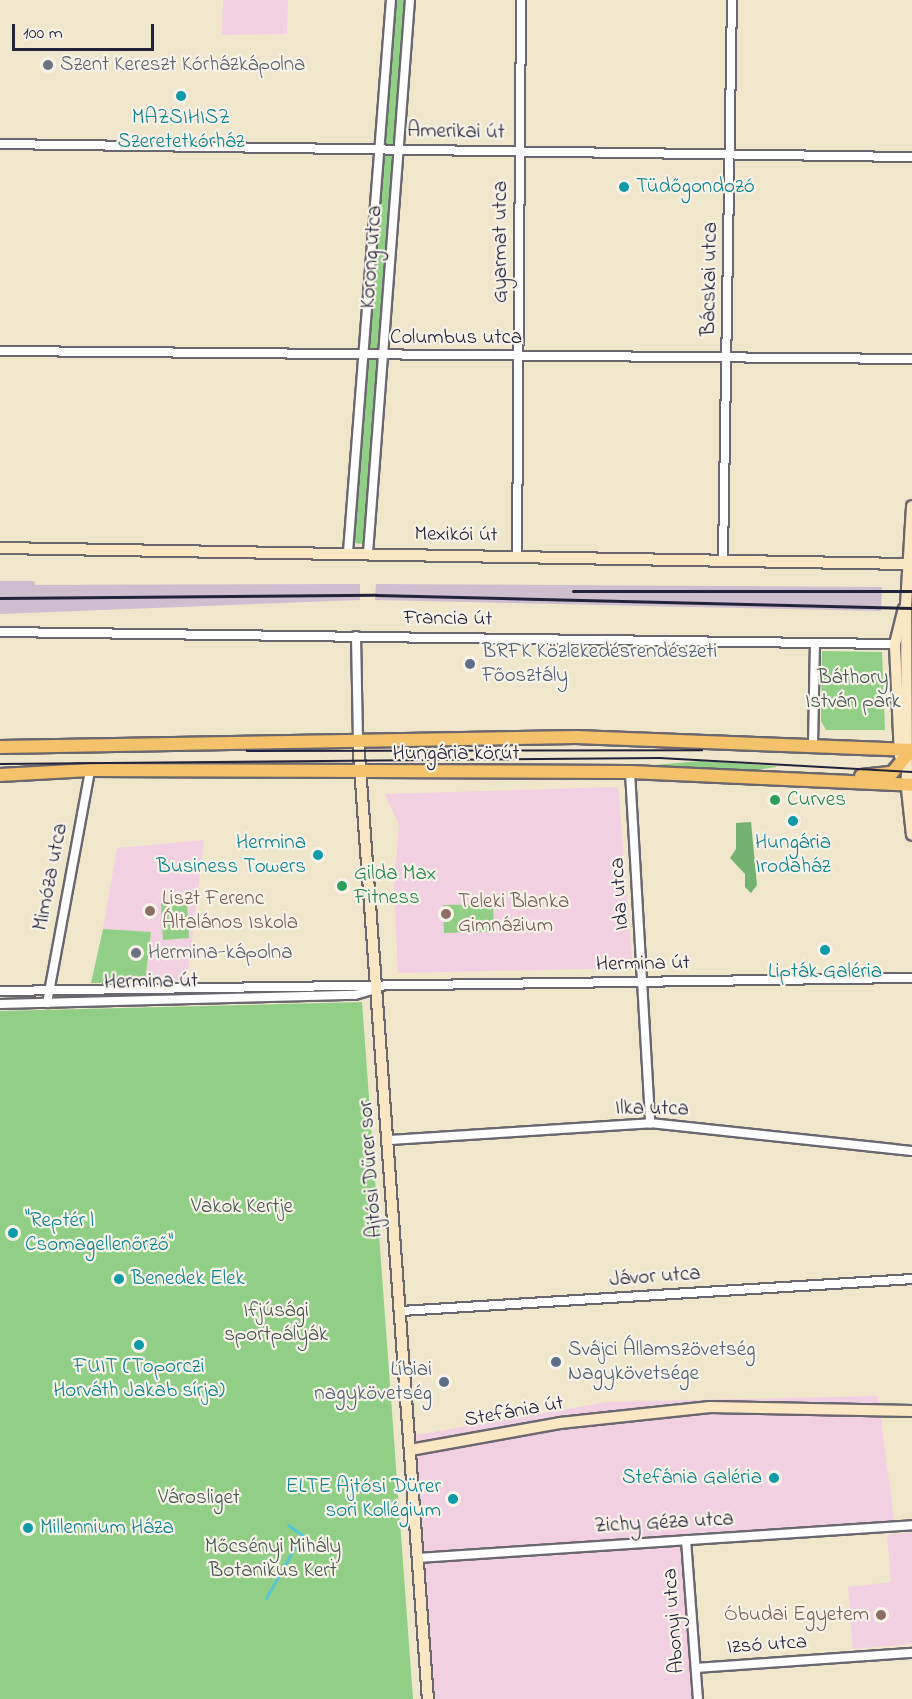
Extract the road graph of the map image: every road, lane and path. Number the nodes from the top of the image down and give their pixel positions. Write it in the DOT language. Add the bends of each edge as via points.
graph roads {
  1 [pos="391,0"];
  2 [pos="410,0"];
  3 [pos="521,0"];
  4 [pos="732,0"];
  5 [pos="0,144"];
  6 [pos="379,149"];
  7 [pos="399,150"];
  8 [pos="520,151"];
  9 [pos="729,154"];
  10 [pos="912,157"];
  11 [pos="0,351"];
  12 [pos="363,355"];
  13 [pos="383,356"];
  14 [pos="518,356"];
  15 [pos="726,358"];
  16 [pos="912,359"];
  17 [pos="912,506"];
  18 [pos="0,548"];
  19 [pos="348,552"];
  20 [pos="368,553"];
  21 [pos="517,555"];
  22 [pos="723,558"];
  23 [pos="910,565"];
  24 [pos="906,605"];
  25 [pos="0,632"];
  26 [pos="356,636"];
  27 [pos="911,640"];
  28 [pos="815,643"];
  29 [pos="895,644"];
  30 [pos="358,740"];
  31 [pos="813,745"];
  32 [pos="0,747"];
  33 [pos="907,750"];
  34 [pos="902,764"];
  35 [pos="90,770"];
  36 [pos="630,772"];
  37 [pos="359,774"];
  38 [pos="0,775"];
  39 [pos="824,779"];
  40 [pos="910,784"];
  41 [pos="912,835"];
  42 [pos="912,978"];
  43 [pos="644,981"];
  44 [pos="375,989"];
  45 [pos="0,991"];
  46 [pos="48,991"];
  47 [pos="47,1003"];
  48 [pos="0,1004"];
  49 [pos="650,1123"];
  50 [pos="390,1140"];
  51 [pos="912,1151"];
  52 [pos="912,1278"];
  53 [pos="401,1311"];
  54 [pos="912,1411"];
  55 [pos="410,1450"];
  56 [pos="912,1525"];
  57 [pos="686,1540"];
  58 [pos="418,1558"];
  59 [pos="912,1653"];
  60 [pos="696,1668"];
  61 [pos="428,1699"];
  62 [pos="698,1699"];
  1 -- 6 [label="street, Korong utca"];
  2 -- 7 [label="street, Korong utca"];
  3 -- 8 [label="street, Gyarmat utca"];
  4 -- 9 [label="street, Bácskai utca"];
  5 -- 6 [label="street, Amerikai út"];
  6 -- 7 [label="street, Amerikai út"];
  6 -- 12 [label="street, Korong utca"];
  7 -- 8 [label="street, Amerikai út"];
  7 -- 13 [label="street, Korong utca"];
  8 -- 9 [label="street, Amerikai út"];
  8 -- 14 [label="street, Gyarmat utca"];
  9 -- 10 [label="street, Amerikai út"];
  9 -- 15 [label="street, Bácskai utca"];
  11 -- 12 [label="street, Columbus utca"];
  12 -- 13 [label="street, Columbus utca"];
  12 -- 19 [label="street, Korong utca"];
  13 -- 14 [label="street, Columbus utca"];
  13 -- 20 [label="street, Korong utca"];
  14 -- 15 [label="street, Columbus utca"];
  14 -- 21 [label="street, Gyarmat utca"];
  15 -- 16 [label="street, Columbus utca"];
  15 -- 22 [label="street, Bácskai utca"];
  17 -- 23 [label="street"];
  18 -- 19 [label="street, Mexikói út"];
  19 -- 20 [label="street, Mexikói út"];
  20 -- 21 [label="street, Mexikói út"];
  21 -- 22 [label="street, Mexikói út"];
  22 -- 23 [label="street, Mexikói út"];
  23 -- 24 [label="street"];
  24 -- 27 [label="street"];
  24 -- 29 [label="street"];
  25 -- 26 [label="street, Francia út"];
  26 -- 28 [label="street, Francia út"];
  26 -- 30 [label="street, Ajtósi Dürer sor"];
  27 -- 33 [label="street"];
  28 -- 29 [label="street, Francia út"];
  28 -- 31 [label="street"];
  29 -- 33 [label="street"];
  30 -- 31 [label="main road, Hungária körút" via="576,737"];
  30 -- 32 [label="main road, Hungária körút"];
  30 -- 37 [label="street, Ajtósi Dürer sor"];
  31 -- 33 [label="main road, Hungária körút"];
  33 -- 34 [label="main road"];
  33 -- 40 [label="street"];
  34 -- 39 [label="main road" via="885,774"];
  34 -- 40 [label="street"];
  35 -- 37 [label="main road, Hungária körút"];
  35 -- 38 [label="main road, Hungária körút"];
  35 -- 46 [label="street, Mimóza utca"];
  36 -- 37 [label="main road, Hungária körút"];
  36 -- 39 [label="main road, Hungária körút"];
  36 -- 43 [label="street, Ida utca"];
  37 -- 44 [label="street, Ajtósi Dürer sor"];
  39 -- 40 [label="main road, Hungária körút"];
  40 -- 41 [label="street"];
  42 -- 43 [label="street, Hermina út"];
  43 -- 44 [label="street, Hermina út"];
  43 -- 49 [label="street, Ida utca"];
  44 -- 46 [label="street, Hermina út"];
  44 -- 47 [label="street, Hermina út" via="354,995"];
  44 -- 50 [label="street, Ajtósi Dürer sor"];
  45 -- 46 [label="street, Hermina út"];
  46 -- 47 [label="street, Mimóza utca"];
  47 -- 48 [label="street, Hermina út"];
  49 -- 50 [label="street, Ilka utca"];
  49 -- 51 [label="street, Ilka utca"];
  50 -- 53 [label="street, Ajtósi Dürer sor"];
  52 -- 53 [label="street, Jávor utca"];
  53 -- 55 [label="street, Ajtósi Dürer sor"];
  54 -- 55 [label="street, Stefánia út" via="710,1407 560,1423"];
  55 -- 58 [label="street, Ajtósi Dürer sor"];
  56 -- 57 [label="street, Zichy Géza utca"];
  57 -- 58 [label="street, Zichy Géza utca"];
  57 -- 60 [label="street, Abonyi utca"];
  58 -- 61 [label="street, Ajtósi Dürer sor"];
  59 -- 60 [label="street, Izsó utca"];
  60 -- 62 [label="street, Abonyi utca"];
}
